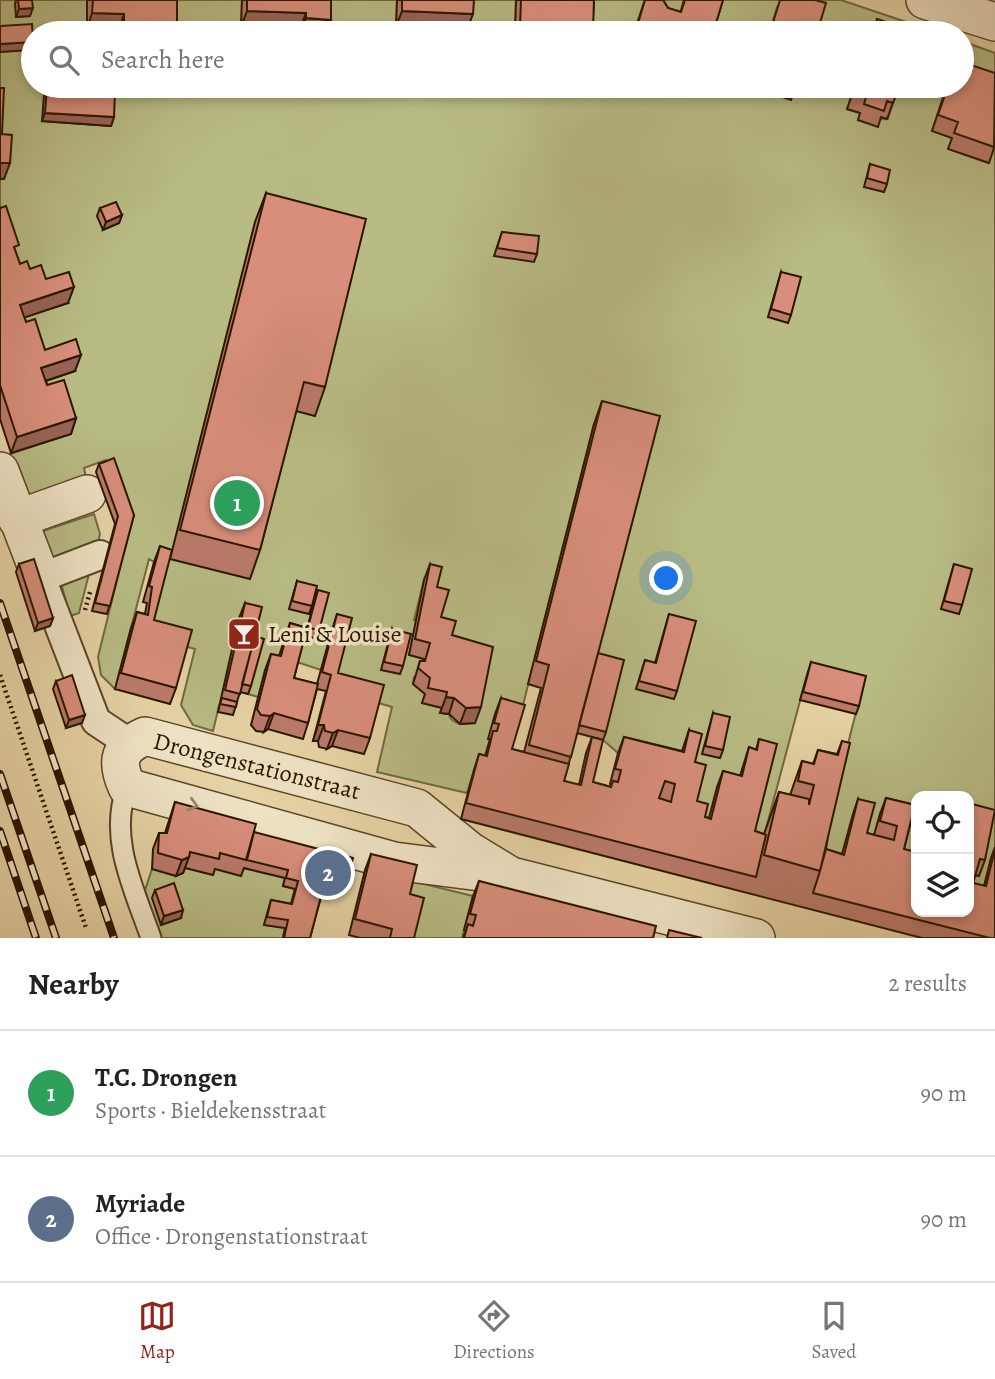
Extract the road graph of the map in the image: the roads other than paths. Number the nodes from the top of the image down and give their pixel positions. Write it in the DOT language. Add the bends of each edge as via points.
graph roads {
  1 [pos="925,0"];
  2 [pos="995,22"];
  3 [pos="0,471"];
  4 [pos="87,494"];
  5 [pos="17,519"];
  6 [pos="100,555"];
  7 [pos="38,571"];
  8 [pos="129,743"];
  9 [pos="127,787"];
  10 [pos="511,876"];
  11 [pos="151,938"];
  12 [pos="756,938"];
  1 -- 2 [label="street"];
  3 -- 5 [label="street"];
  4 -- 5 [label="street"];
  5 -- 7 [label="street"];
  6 -- 7 [label="street"];
  7 -- 8 [label="street" via="96,721"];
  8 -- 9 [label="street, Drongenstationstraat" via="119,770"];
  8 -- 10 [label="street, Drongenstationstraat" via="145,736 416,808 470,851"];
  9 -- 10 [label="street, Drongenstationstraat, one-way" via="394,861"];
  9 -- 11 [label="lane" via="120,807 120,846"];
  10 -- 12 [label="street, Drongenstationstraat"];
}
